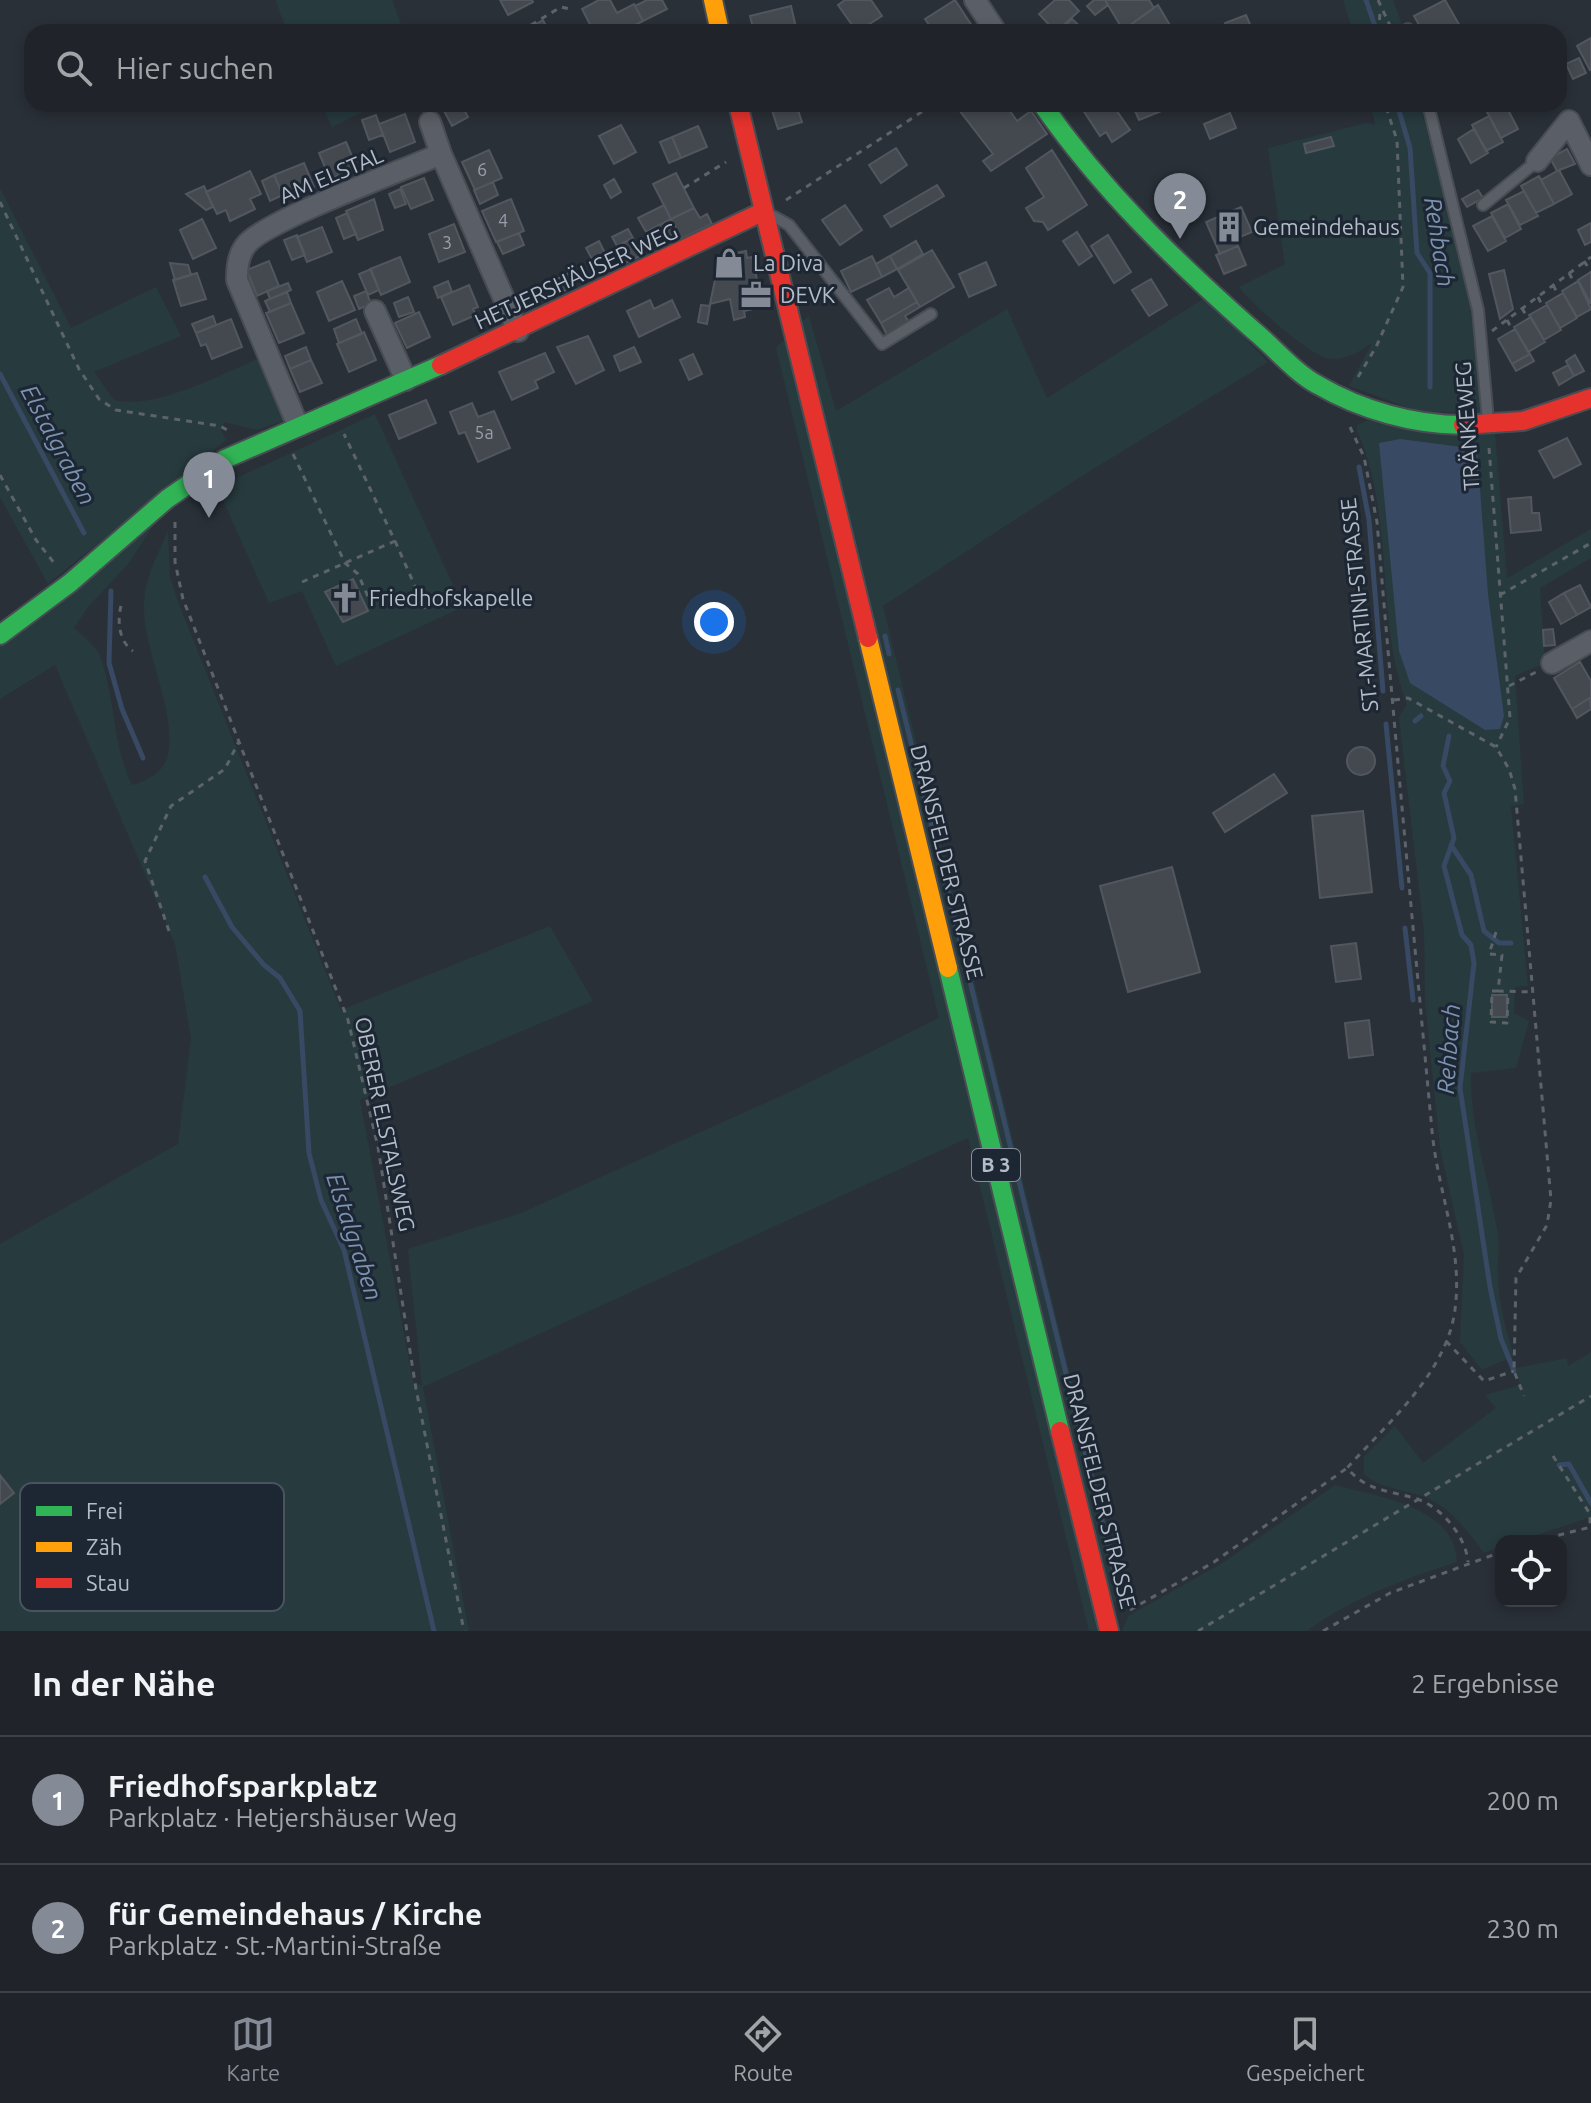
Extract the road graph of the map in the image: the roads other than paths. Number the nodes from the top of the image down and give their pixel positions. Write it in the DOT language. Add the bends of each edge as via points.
graph roads {
  1 [pos="713,0"];
  2 [pos="975,0"];
  3 [pos="718,24"];
  4 [pos="991,24"];
  5 [pos="740,112"];
  6 [pos="1047,112"];
  7 [pos="1430,112"];
  8 [pos="430,122"];
  9 [pos="441,154"];
  10 [pos="1537,161"];
  11 [pos="1591,165"];
  12 [pos="1483,205"];
  13 [pos="764,211"];
  14 [pos="375,311"];
  15 [pos="931,314"];
  16 [pos="518,331"];
  17 [pos="406,380"];
  18 [pos="1591,398"];
  19 [pos="1488,426"];
  20 [pos="290,429"];
  21 [pos="0,635"];
  22 [pos="1591,641"];
  23 [pos="1552,663"];
  24 [pos="1108,1625"];
  1 -- 3 [label="main road"];
  2 -- 4 [label="street"];
  5 -- 13 [label="main road, DRANSFELDER STRASSE / B 3"];
  6 -- 19 [label="main road" via="1080,161 1123,207 1315,384 1342,399 1415,421"];
  7 -- 19 [label="lane, TRÄNKEWEG" via="1475,300"];
  8 -- 9 [label="street"];
  9 -- 16 [label="street"];
  9 -- 20 [label="street, AM ELSTAL" via="273,226 246,244 237,280"];
  10 -- 11 [label="street" via="1569,121"];
  10 -- 12 [label="lane"];
  13 -- 15 [label="lane" via="789,225 882,344"];
  13 -- 16 [label="main road, HETJERSHÄUSER WEG"];
  13 -- 24 [label="main road, DRANSFELDER STRASSE / B 3"];
  14 -- 17 [label="street"];
  16 -- 17 [label="main road, HETJERSHÄUSER WEG"];
  17 -- 20 [label="main road, HETJERSHÄUSER WEG"];
  18 -- 19 [label="main road" via="1534,420"];
  20 -- 21 [label="main road, HETJERSHÄUSER WEG" via="204,472"];
  22 -- 23 [label="street"];
}
